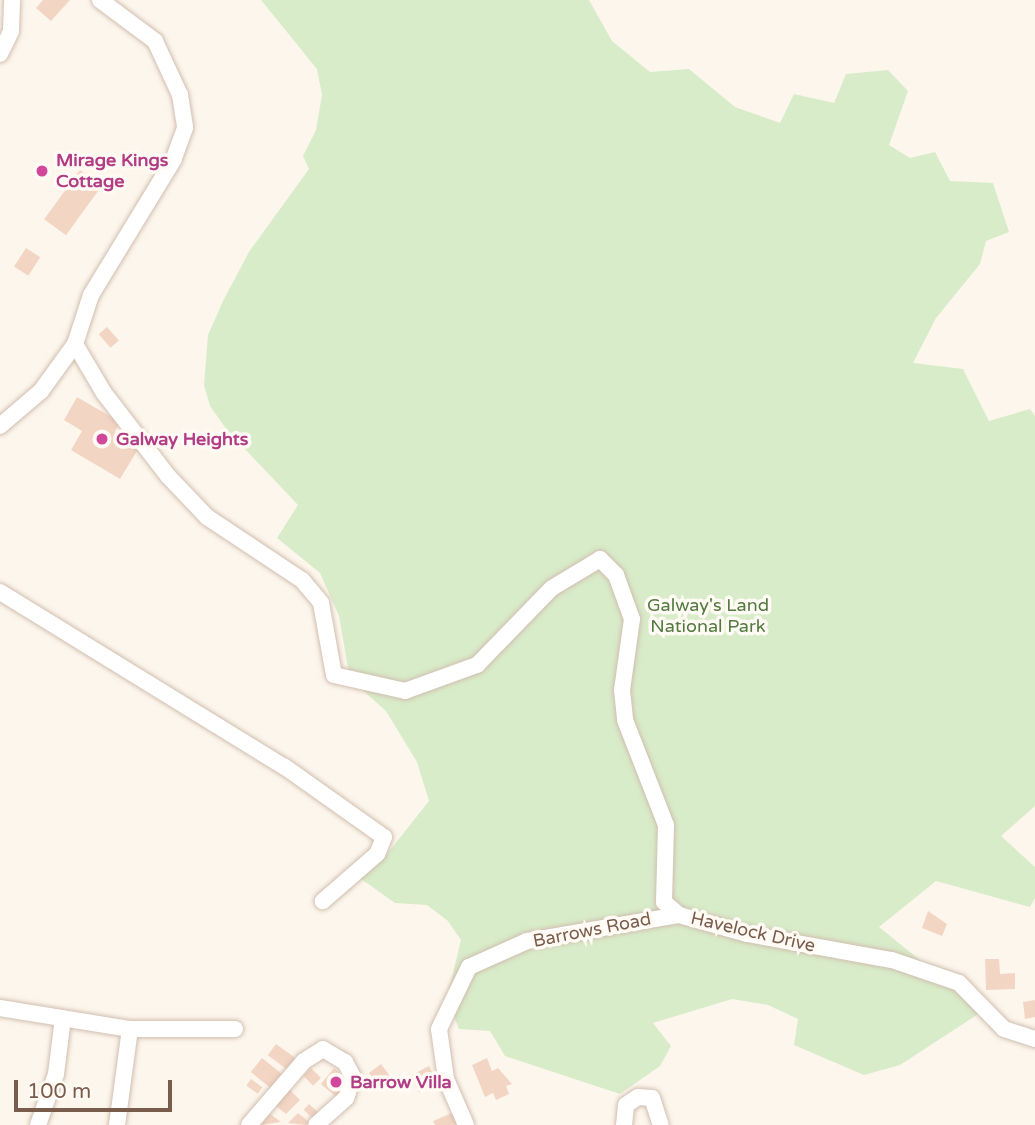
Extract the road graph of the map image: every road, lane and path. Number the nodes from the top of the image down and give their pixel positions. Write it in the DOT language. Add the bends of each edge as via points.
graph roads {
  1 [pos="12,0"];
  2 [pos="100,0"];
  3 [pos="0,54"];
  4 [pos="75,344"];
  5 [pos="0,426"];
  6 [pos="0,592"];
  7 [pos="323,901"];
  8 [pos="679,915"];
  9 [pos="0,1008"];
  10 [pos="63,1018"];
  11 [pos="130,1029"];
  12 [pos="236,1030"];
  13 [pos="1035,1039"];
  14 [pos="38,1125"];
  15 [pos="117,1125"];
  16 [pos="249,1125"];
  17 [pos="316,1125"];
  18 [pos="466,1125"];
  19 [pos="624,1125"];
  20 [pos="661,1125"];
  1 -- 3 [label="street" via="11,31"];
  2 -- 4 [label="street" via="155,41 180,95 185,128 174,159 91,295"];
  4 -- 5 [label="street" via="41,391"];
  4 -- 8 [label="street, Havelock Drive" via="104,393 168,477 207,517 302,580 321,603 334,675 405,691 477,665 552,588 600,559 615,575 632,619 622,690 625,720 666,825 664,902"];
  6 -- 7 [label="street" via="285,767 384,837 377,854"];
  8 -- 13 [label="street, Havelock Drive" via="747,934 892,960 959,983 1004,1029"];
  8 -- 18 [label="street, Barrows Road" via="527,941 469,967 439,1029 446,1079"];
  9 -- 10 [label="street"];
  10 -- 11 [label="street"];
  10 -- 14 [label="street" via="57,1074"];
  11 -- 12 [label="street"];
  11 -- 15 [label="street"];
  16 -- 17 [label="street" via="304,1061 323,1049 345,1062 354,1076 346,1098"];
  19 -- 20 [label="street" via="626,1105 639,1097 653,1098"];
}
